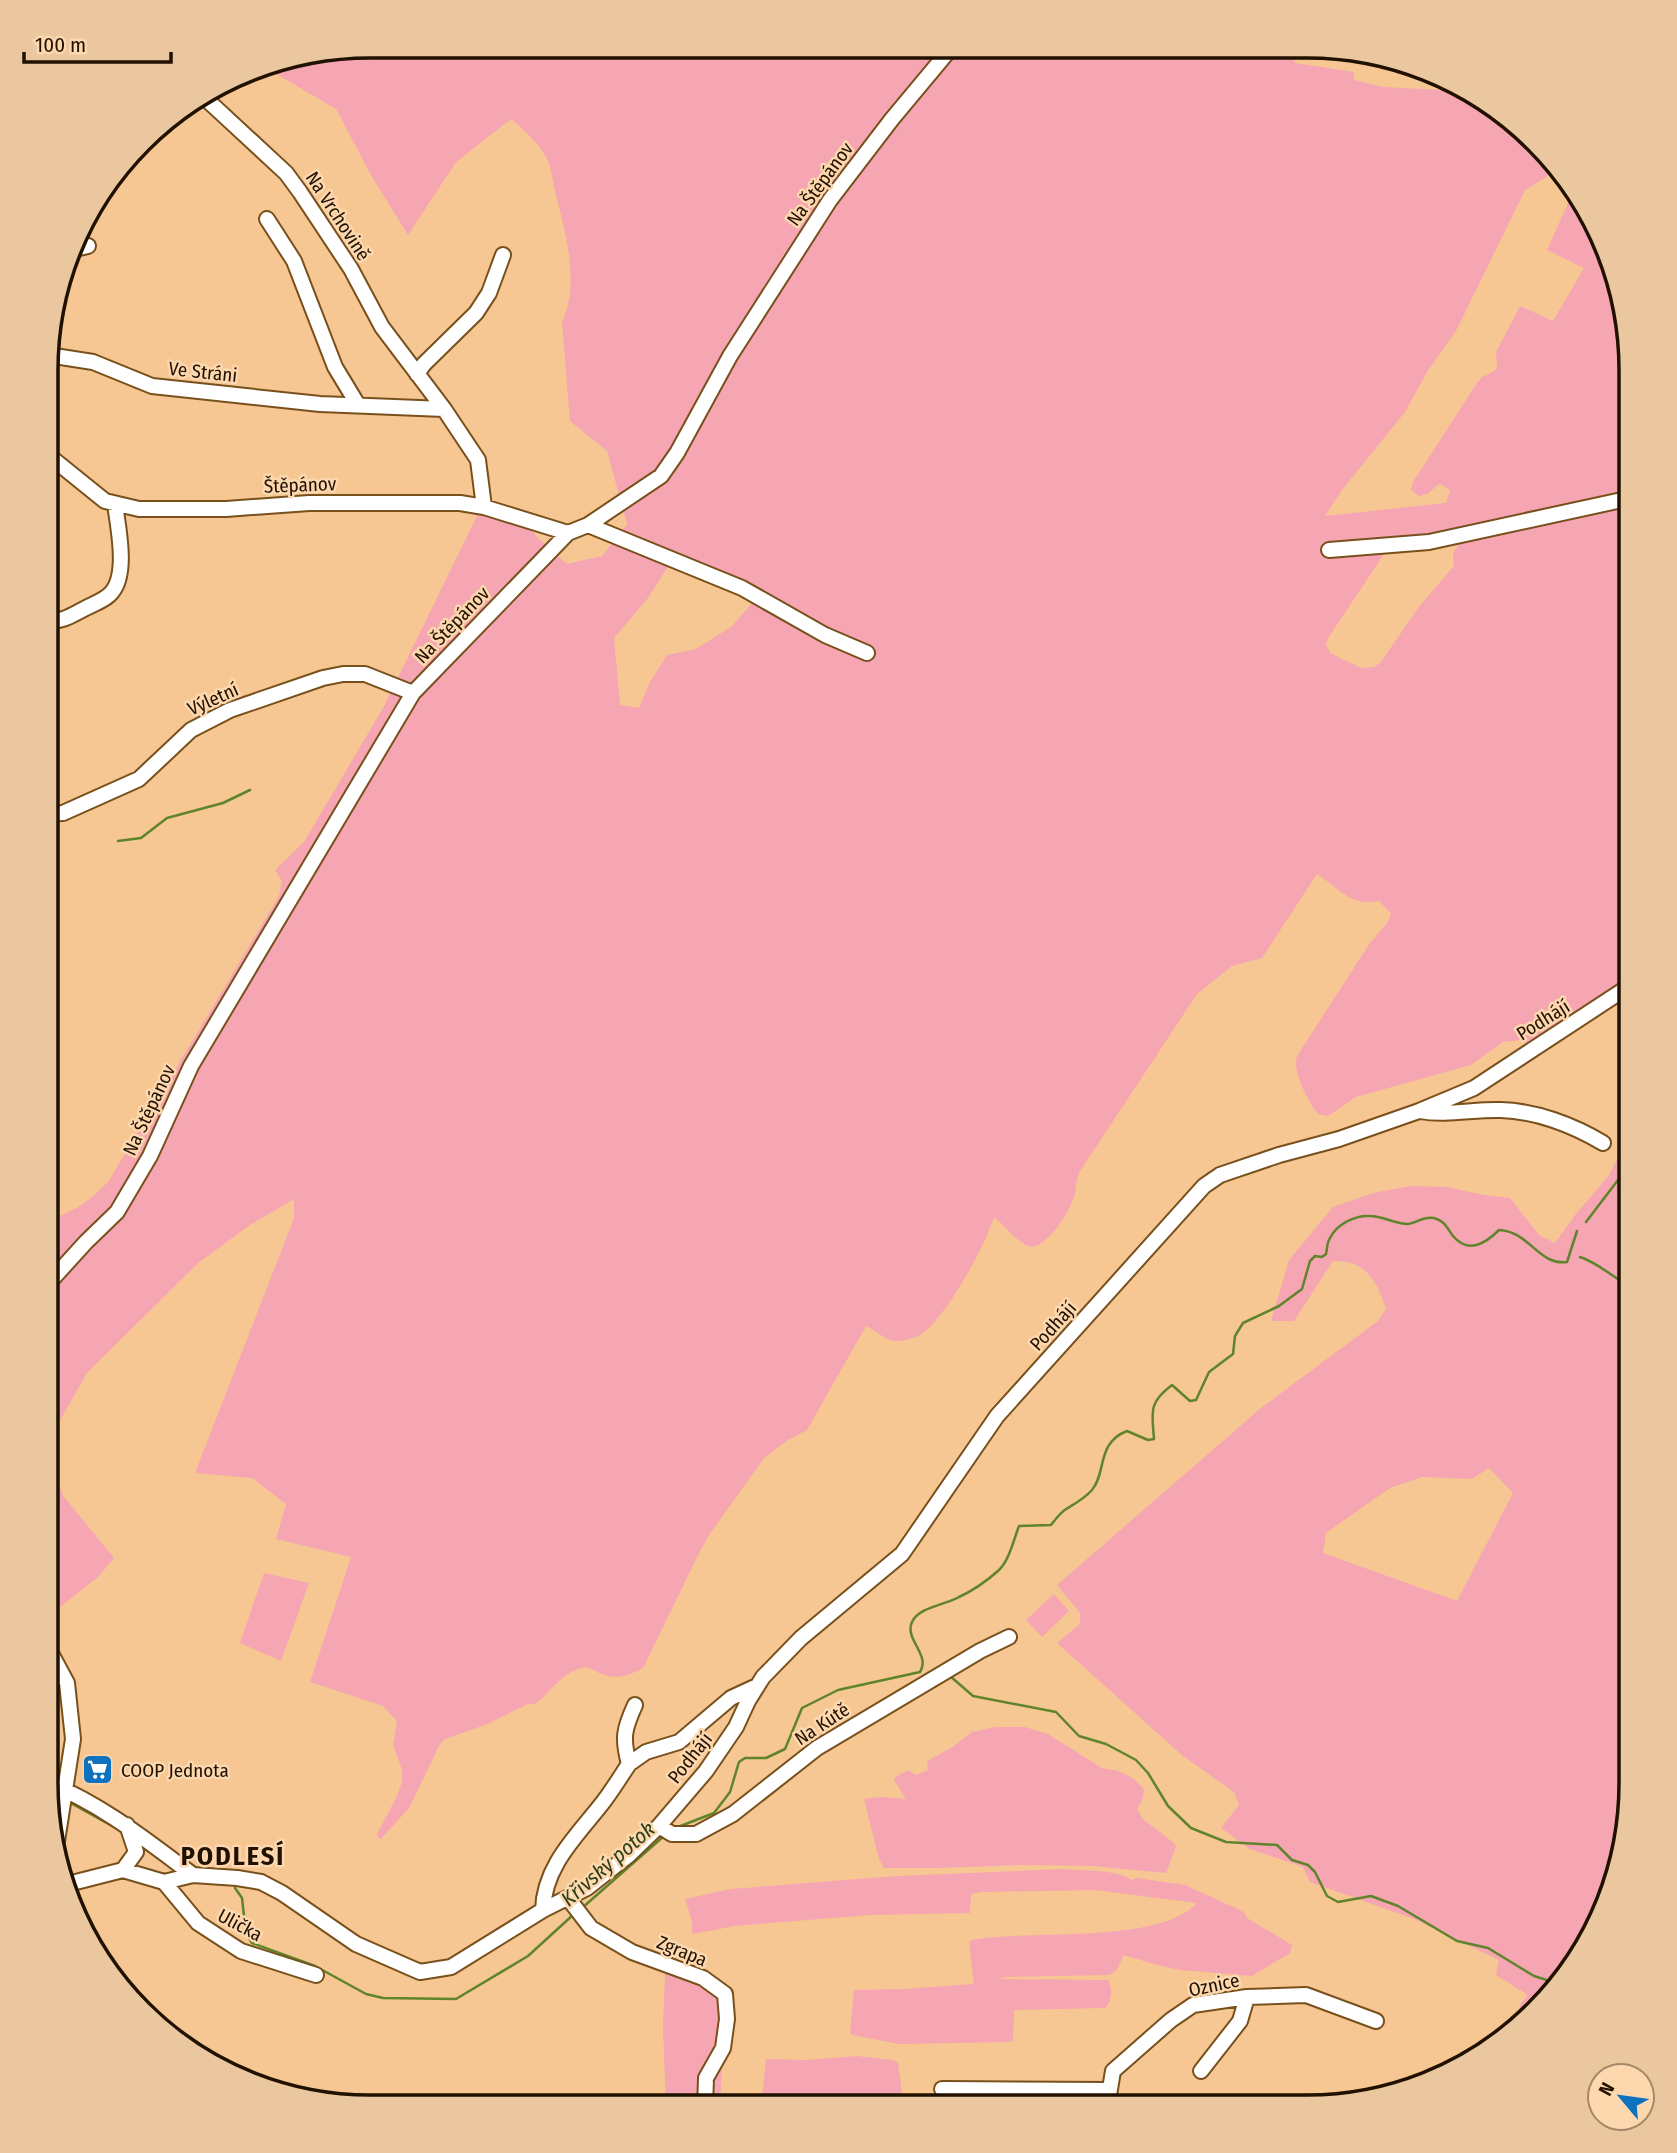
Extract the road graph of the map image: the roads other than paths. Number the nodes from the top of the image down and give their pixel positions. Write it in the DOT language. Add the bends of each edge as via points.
graph roads {
  1 [pos="943,58"];
  2 [pos="210,102"];
  3 [pos="267,219"];
  4 [pos="503,255"];
  5 [pos="58,357"];
  6 [pos="417,374"];
  7 [pos="358,405"];
  8 [pos="444,409"];
  9 [pos="58,463"];
  10 [pos="1619,501"];
  11 [pos="115,504"];
  12 [pos="484,507"];
  13 [pos="588,525"];
  14 [pos="568,533"];
  15 [pos="1329,550"];
  16 [pos="58,622"];
  17 [pos="867,653"];
  18 [pos="413,693"];
  19 [pos="58,813"];
  20 [pos="1619,993"];
  21 [pos="1419,1111"];
  22 [pos="1603,1143"];
  23 [pos="86,1242"];
  24 [pos="58,1263"];
  25 [pos="58,1274"];
  26 [pos="1009,1637"];
  27 [pos="58,1666"];
  28 [pos="757,1686"];
  29 [pos="635,1705"];
  30 [pos="629,1764"];
  31 [pos="58,1791"];
  32 [pos="63,1795"];
  33 [pos="60,1820"];
  34 [pos="127,1825"];
  35 [pos="665,1830"];
  36 [pos="123,1870"];
  37 [pos="192,1875"];
  38 [pos="74,1882"];
  39 [pos="164,1882"];
  40 [pos="574,1907"];
  41 [pos="543,1910"];
  42 [pos="316,1975"];
  43 [pos="1247,1997"];
  44 [pos="1376,2021"];
  45 [pos="1201,2071"];
  46 [pos="942,2089"];
  47 [pos="1109,2090"];
  48 [pos="705,2095"];
  49 [pos="1108,2095"];
  1 -- 13 [label="street, Na Štěpánov" via="830,200 755,315 661,475"];
  2 -- 6 [label="street, Na Vrchovině" via="286,173 351,269 382,327"];
  3 -- 7 [label="street" via="294,261 335,367"];
  4 -- 6 [label="street" via="476,313"];
  5 -- 7 [label="street, Ve Stráni" via="93,362 152,386"];
  6 -- 8 [label="street, Na Vrchovině"];
  7 -- 8 [label="street, Ve Stráni"];
  8 -- 12 [label="street, Na Vrchovině" via="478,460"];
  9 -- 11 [label="street, Štěpánov" via="105,502"];
  10 -- 15 [label="street" via="1429,542"];
  11 -- 12 [label="street, Štěpánov" via="139,509 309,503"];
  11 -- 16 [label="street" via="119,580 110,595"];
  12 -- 14 [label="street, Štěpánov"];
  13 -- 14 [label="street, Na Štěpánov"];
  13 -- 17 [label="street" via="742,588"];
  14 -- 18 [label="street, Na Štěpánov"];
  18 -- 19 [label="street, Výletní" via="365,674 323,678 220,715 191,730 139,779"];
  18 -- 23 [label="street, Na Štěpánov" via="191,1066 150,1156 117,1212"];
  20 -- 21 [label="street, Podhájí" via="1474,1088"];
  21 -- 22 [label="street" via="1501,1110 1566,1124"];
  21 -- 28 [label="street, Podhájí" via="1220,1175 1204,1186 997,1416 902,1554 801,1638"];
  23 -- 24 [label="street"];
  23 -- 25 [label="street, Na Štěpánov"];
  26 -- 35 [label="street, Na Kútě" via="817,1748 733,1814 696,1835"];
  27 -- 32 [label="street" via="67,1683 73,1739"];
  28 -- 30 [label="street" via="731,1698 679,1742 646,1752"];
  28 -- 35 [label="street, Podhájí" via="722,1750"];
  29 -- 30 [label="street" via="623,1741"];
  30 -- 41 [label="street" via="559,1859 546,1884"];
  31 -- 32 [label="street"];
  32 -- 33 [label="street"];
  32 -- 34 [label="street"];
  34 -- 36 [label="street" via="136,1852"];
  34 -- 37 [label="street"];
  35 -- 40 [label="street, Podhájí" via="587,1888"];
  36 -- 38 [label="street"];
  36 -- 39 [label="street"];
  37 -- 39 [label="street, Podhájí"];
  37 -- 41 [label="street, Podhájí" via="261,1882 356,1944 420,1972 451,1967"];
  39 -- 42 [label="street, Ulička" via="198,1923 241,1951"];
  40 -- 41 [label="street, Podhájí"];
  40 -- 48 [label="street, Zgrapa" via="591,1928 632,1952 703,1978 724,1994 723,2048 706,2078"];
  43 -- 44 [label="street, Oznice" via="1306,1995"];
  43 -- 45 [label="street" via="1240,2021"];
  43 -- 47 [label="street, Oznice" via="1193,2005 1113,2071"];
  46 -- 47 [label="street"];
  47 -- 49 [label="street, Oznice"];
}
